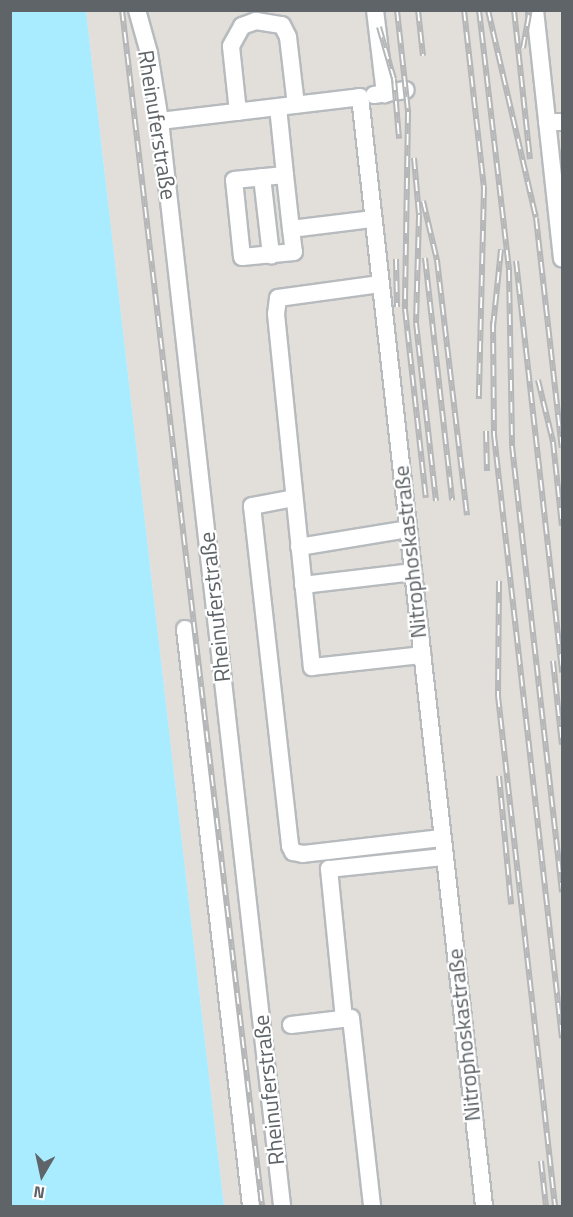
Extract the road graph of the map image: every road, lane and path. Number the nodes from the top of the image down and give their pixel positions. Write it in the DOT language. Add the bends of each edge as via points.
graph roads {
  1 [pos="137,10"];
  2 [pos="375,10"];
  3 [pos="535,10"];
  4 [pos="273,15"];
  5 [pos="406,90"];
  6 [pos="385,94"];
  7 [pos="360,97"];
  8 [pos="296,105"];
  9 [pos="278,107"];
  10 [pos="238,112"];
  11 [pos="160,121"];
  12 [pos="555,122"];
  13 [pos="285,175"];
  14 [pos="262,177"];
  15 [pos="373,219"];
  16 [pos="291,229"];
  17 [pos="271,255"];
  18 [pos="562,259"];
  19 [pos="380,284"];
  20 [pos="294,498"];
  21 [pos="408,529"];
  22 [pos="299,548"];
  23 [pos="413,572"];
  24 [pos="303,585"];
  25 [pos="185,629"];
  26 [pos="422,655"];
  27 [pos="442,838"];
  28 [pos="444,857"];
  29 [pos="328,860"];
  30 [pos="344,1018"];
  31 [pos="291,1025"];
  32 [pos="251,1206"];
  33 [pos="282,1206"];
  34 [pos="372,1206"];
  35 [pos="484,1206"];
  1 -- 11 [label="street, Rheinuferstraße" via="149,53"];
  2 -- 6 [label="street"];
  3 -- 12 [label="street"];
  4 -- 8 [label="street" via="288,37"];
  4 -- 10 [label="street" via="242,26 234,35 230,57"];
  5 -- 6 [label="street"];
  6 -- 7 [label="street"];
  7 -- 8 [label="street"];
  7 -- 15 [label="street, Nitrophoskastraße"];
  8 -- 9 [label="street"];
  9 -- 10 [label="street"];
  9 -- 13 [label="street"];
  10 -- 11 [label="street"];
  11 -- 33 [label="street, Rheinuferstraße"];
  12 -- 18 [label="street"];
  13 -- 14 [label="street"];
  13 -- 16 [label="street"];
  14 -- 17 [label="street"];
  14 -- 17 [label="street" via="234,180 239,236 242,257"];
  15 -- 16 [label="street"];
  15 -- 19 [label="street, Nitrophoskastraße"];
  16 -- 17 [label="street" via="294,252"];
  19 -- 20 [label="street" via="278,298 276,314"];
  19 -- 21 [label="street, Nitrophoskastraße"];
  20 -- 22 [label="street"];
  20 -- 29 [label="street" via="252,506 290,846 293,852"];
  21 -- 22 [label="street"];
  21 -- 23 [label="street, Nitrophoskastraße"];
  22 -- 24 [label="street"];
  23 -- 24 [label="street"];
  23 -- 26 [label="street, Nitrophoskastraße"];
  24 -- 26 [label="street" via="312,668"];
  25 -- 32 [label="street"];
  26 -- 27 [label="street, Nitrophoskastraße"];
  27 -- 28 [label="street, Nitrophoskastraße"];
  27 -- 29 [label="street"];
  28 -- 29 [label="street"];
  28 -- 35 [label="street, Nitrophoskastraße"];
  29 -- 30 [label="street"];
  30 -- 31 [label="street"];
  30 -- 34 [label="street" via="351,1018"];
}
